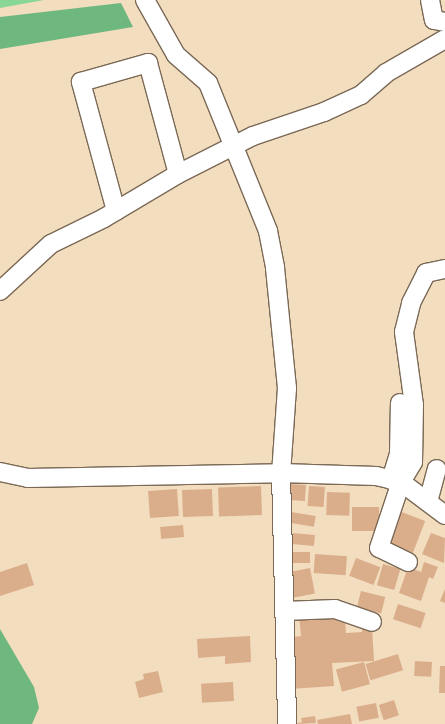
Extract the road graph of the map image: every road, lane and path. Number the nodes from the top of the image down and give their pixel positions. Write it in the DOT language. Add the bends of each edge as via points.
graph roads {
  1 [pos="145,0"];
  2 [pos="430,0"];
  3 [pos="445,22"];
  4 [pos="445,40"];
  5 [pos="233,148"];
  6 [pos="178,174"];
  7 [pos="116,211"];
  8 [pos="445,269"];
  9 [pos="0,291"];
  10 [pos="400,403"];
  11 [pos="437,469"];
  12 [pos="0,472"];
  13 [pos="281,473"];
  14 [pos="396,481"];
  15 [pos="428,502"];
  16 [pos="445,515"];
  17 [pos="408,562"];
  18 [pos="284,611"];
  19 [pos="372,622"];
  20 [pos="287,724"];
  1 -- 5 [label="street" via="176,55 208,83"];
  2 -- 3 [label="street" via="434,20"];
  4 -- 5 [label="street" via="386,73 361,95 324,112 253,136"];
  5 -- 6 [label="street"];
  5 -- 13 [label="street" via="268,231 275,268 287,388"];
  6 -- 7 [label="street"];
  6 -- 7 [label="street" via="148,63 81,82"];
  7 -- 9 [label="street" via="50,244"];
  8 -- 14 [label="street" via="426,273 411,302 404,332 414,404 413,462"];
  10 -- 14 [label="street"];
  11 -- 15 [label="street"];
  12 -- 13 [label="street" via="28,478"];
  13 -- 14 [label="street" via="376,476"];
  13 -- 18 [label="street"];
  14 -- 15 [label="street"];
  14 -- 17 [label="street" via="372,546"];
  15 -- 16 [label="street"];
  18 -- 19 [label="street" via="335,610"];
  18 -- 20 [label="street"];
}
